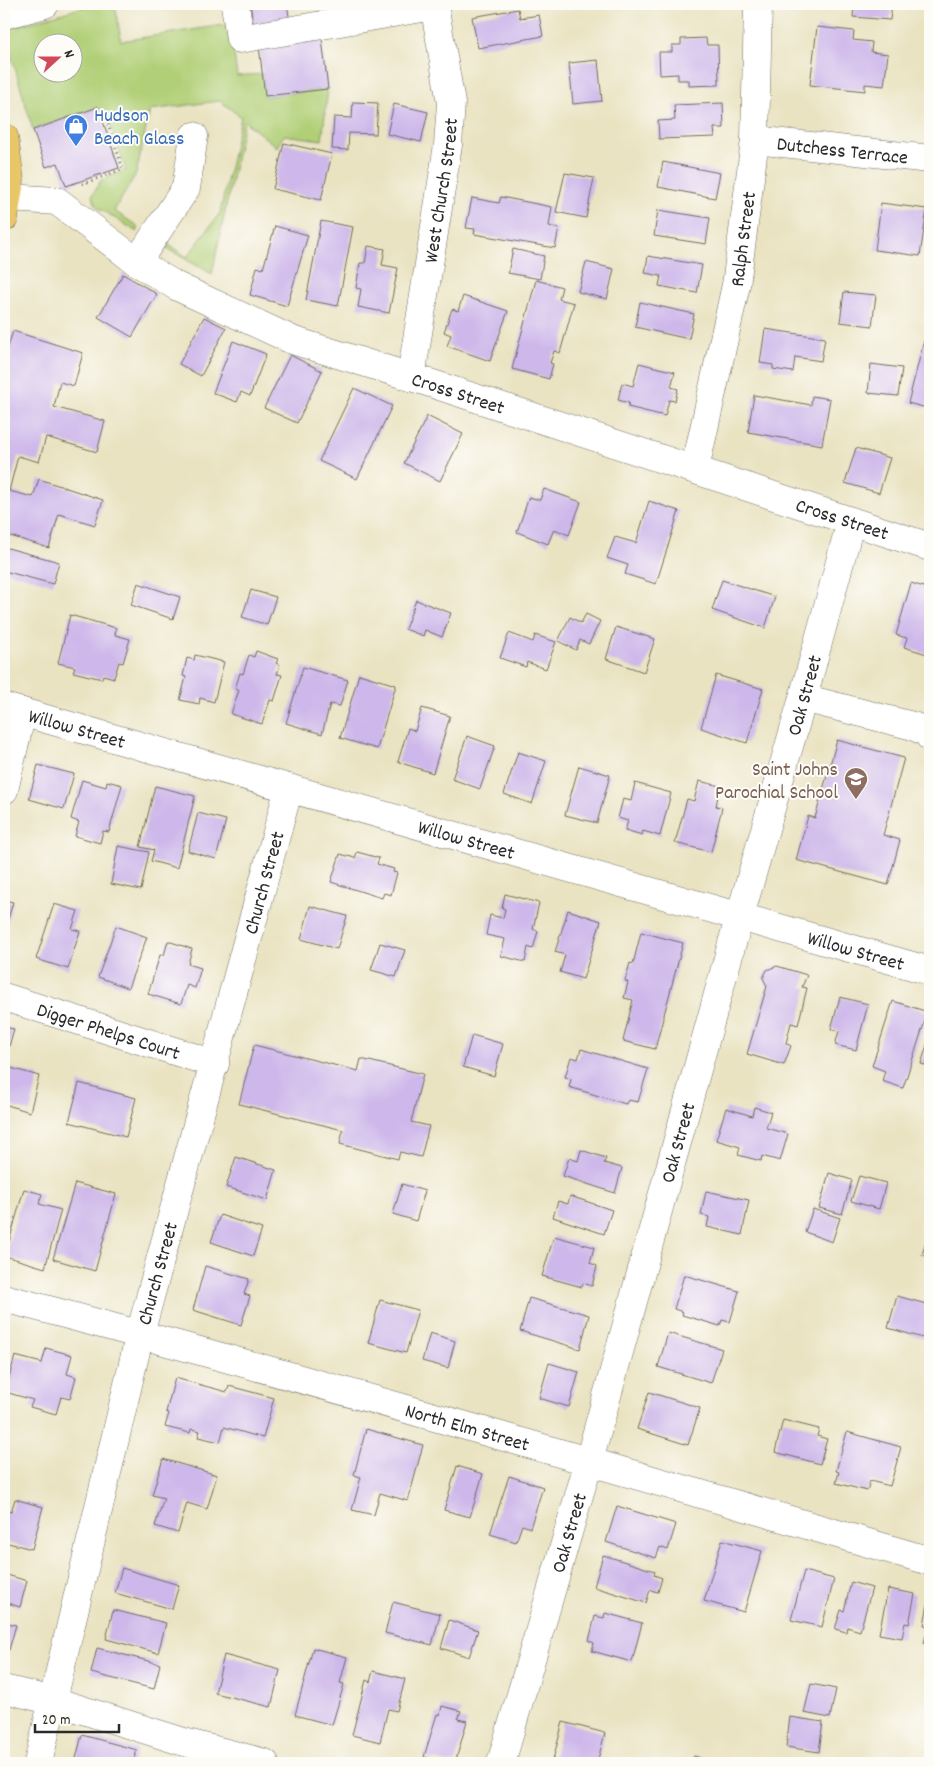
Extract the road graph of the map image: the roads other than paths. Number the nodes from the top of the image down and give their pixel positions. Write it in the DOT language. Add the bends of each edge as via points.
graph roads {
  1 [pos="45,4"];
  2 [pos="235,4"];
  3 [pos="758,4"];
  4 [pos="434,5"];
  5 [pos="4,15"];
  6 [pos="194,136"];
  7 [pos="4,137"];
  8 [pos="755,140"];
  9 [pos="930,158"];
  10 [pos="6,208"];
  11 [pos="137,262"];
  12 [pos="411,377"];
  13 [pos="696,470"];
  14 [pos="850,521"];
  15 [pos="930,547"];
  16 [pos="803,698"];
  17 [pos="12,709"];
  18 [pos="930,737"];
  19 [pos="4,738"];
  20 [pos="289,788"];
  21 [pos="4,790"];
  22 [pos="740,917"];
  23 [pos="930,971"];
  24 [pos="4,997"];
  25 [pos="215,1064"];
  26 [pos="4,1298"];
  27 [pos="140,1334"];
  28 [pos="589,1461"];
  29 [pos="930,1561"];
  30 [pos="4,1689"];
  31 [pos="54,1701"];
  32 [pos="38,1763"];
  33 [pos="265,1763"];
  34 [pos="502,1763"];
  1 -- 5 [label="street"];
  2 -- 4 [label="street" via="240,39"];
  3 -- 8 [label="street, Ralph Street"];
  4 -- 12 [label="street, West Church Street" via="451,103 448,145"];
  6 -- 11 [label="street" via="186,188"];
  7 -- 10 [label="main road" via="10,180"];
  8 -- 9 [label="street, Dutchess Terrace"];
  8 -- 13 [label="street, Ralph Street" via="736,285"];
  10 -- 11 [label="street, Cross Street" via="56,202"];
  11 -- 12 [label="street, Cross Street" via="176,286 292,340"];
  12 -- 13 [label="street, Cross Street"];
  13 -- 14 [label="street, Cross Street"];
  14 -- 15 [label="street, Cross Street"];
  14 -- 16 [label="street, Oak Street"];
  16 -- 18 [label="street" via="913,726"];
  16 -- 22 [label="street, Oak Street"];
  17 -- 19 [label="street"];
  17 -- 20 [label="street, Willow Street"];
  17 -- 21 [label="street"];
  20 -- 22 [label="street, Willow Street"];
  20 -- 25 [label="street, Church Street"];
  22 -- 23 [label="street, Willow Street"];
  22 -- 28 [label="street, Oak Street"];
  24 -- 25 [label="street, Digger Phelps Court"];
  25 -- 27 [label="street, Church Street"];
  26 -- 27 [label="street, North Elm Street"];
  27 -- 28 [label="street, North Elm Street"];
  27 -- 31 [label="street, Church Street"];
  28 -- 29 [label="street, North Elm Street"];
  28 -- 34 [label="street, Oak Street"];
  30 -- 31 [label="street"];
  31 -- 32 [label="street, Church Street"];
  31 -- 33 [label="street" via="184,1742"];
}
